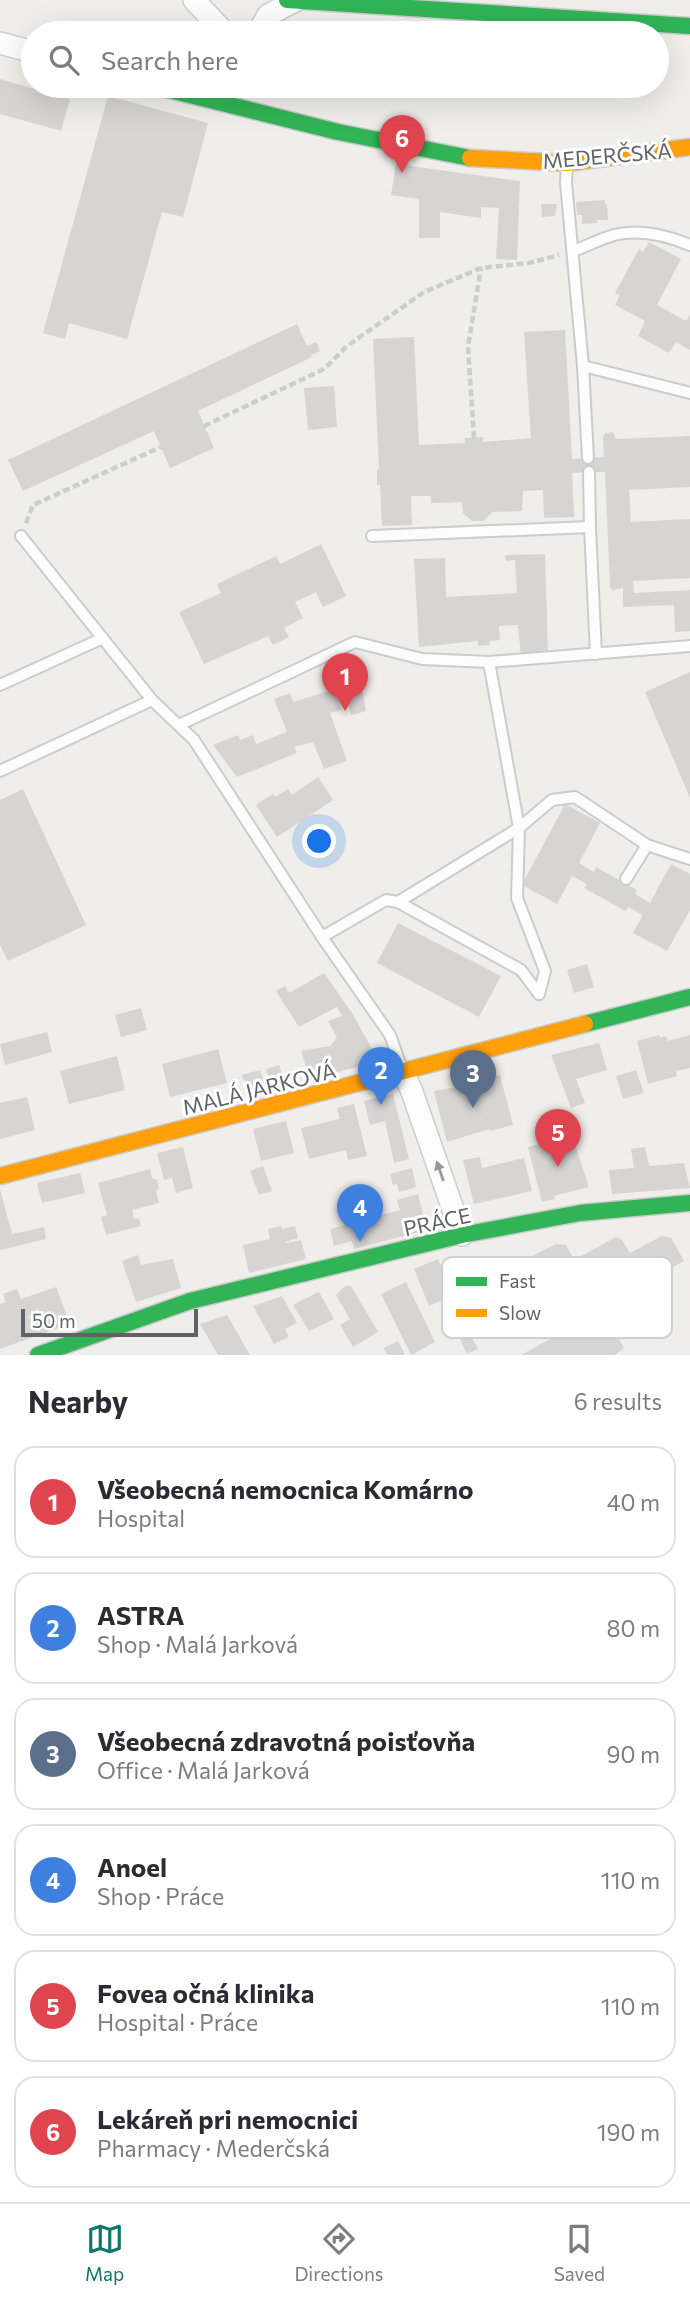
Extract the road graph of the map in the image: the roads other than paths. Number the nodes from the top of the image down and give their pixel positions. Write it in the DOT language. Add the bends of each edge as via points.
graph roads {
  1 [pos="194,0"];
  2 [pos="286,0"];
  3 [pos="295,1"];
  4 [pos="214,21"];
  5 [pos="265,21"];
  6 [pos="611,21"];
  7 [pos="669,25"];
  8 [pos="690,26"];
  9 [pos="0,43"];
  10 [pos="21,49"];
  11 [pos="240,98"];
  12 [pos="690,147"];
  13 [pos="567,163"];
  14 [pos="690,245"];
  15 [pos="573,251"];
  16 [pos="583,366"];
  17 [pos="690,393"];
  18 [pos="588,458"];
  19 [pos="589,472"];
  20 [pos="590,527"];
  21 [pos="21,536"];
  22 [pos="372,536"];
  23 [pos="103,638"];
  24 [pos="690,646"];
  25 [pos="596,653"];
  26 [pos="489,662"];
  27 [pos="0,685"];
  28 [pos="152,700"];
  29 [pos="179,725"];
  30 [pos="0,771"];
  31 [pos="519,828"];
  32 [pos="647,845"];
  33 [pos="690,859"];
  34 [pos="626,880"];
  35 [pos="398,902"];
  36 [pos="322,937"];
  37 [pos="690,997"];
  38 [pos="403,1073"];
  39 [pos="0,1176"];
  40 [pos="690,1203"];
  41 [pos="463,1236"];
  42 [pos="38,1355"];
  1 -- 4 [label="street"];
  2 -- 3 [label="street"];
  3 -- 5 [label="street"];
  3 -- 6 [label="street"];
  7 -- 8 [label="street"];
  9 -- 10 [label="street"];
  11 -- 13 [label="street, MEDERČSKÁ" via="338,132 483,160"];
  12 -- 13 [label="street, MEDERČSKÁ"];
  13 -- 15 [label="lane"];
  14 -- 15 [label="lane" via="670,237 616,234"];
  15 -- 16 [label="lane"];
  16 -- 17 [label="lane"];
  16 -- 18 [label="lane"];
  19 -- 20 [label="lane"];
  20 -- 22 [label="lane"];
  20 -- 25 [label="lane"];
  21 -- 23 [label="lane"];
  23 -- 27 [label="lane"];
  23 -- 28 [label="lane"];
  24 -- 25 [label="lane"];
  25 -- 26 [label="lane"];
  26 -- 29 [label="lane" via="422,659 355,642"];
  26 -- 31 [label="lane"];
  28 -- 29 [label="lane"];
  28 -- 30 [label="lane"];
  29 -- 36 [label="lane" via="194,740"];
  31 -- 32 [label="lane" via="552,800 575,797"];
  31 -- 35 [label="lane"];
  31 -- 35 [label="lane" via="517,898 545,971 539,994 521,970"];
  32 -- 33 [label="lane"];
  32 -- 34 [label="lane"];
  35 -- 36 [label="lane" via="386,900"];
  36 -- 38 [label="lane" via="390,1035"];
  37 -- 38 [label="street, MALÁ JARKOVÁ"];
  38 -- 39 [label="street, MALÁ JARKOVÁ"];
  41 -- 38 [label="street, one-way"];
  40 -- 41 [label="street, PRÁCE" via="580,1213"];
  41 -- 42 [label="street, PRÁCE" via="190,1301"];
}
